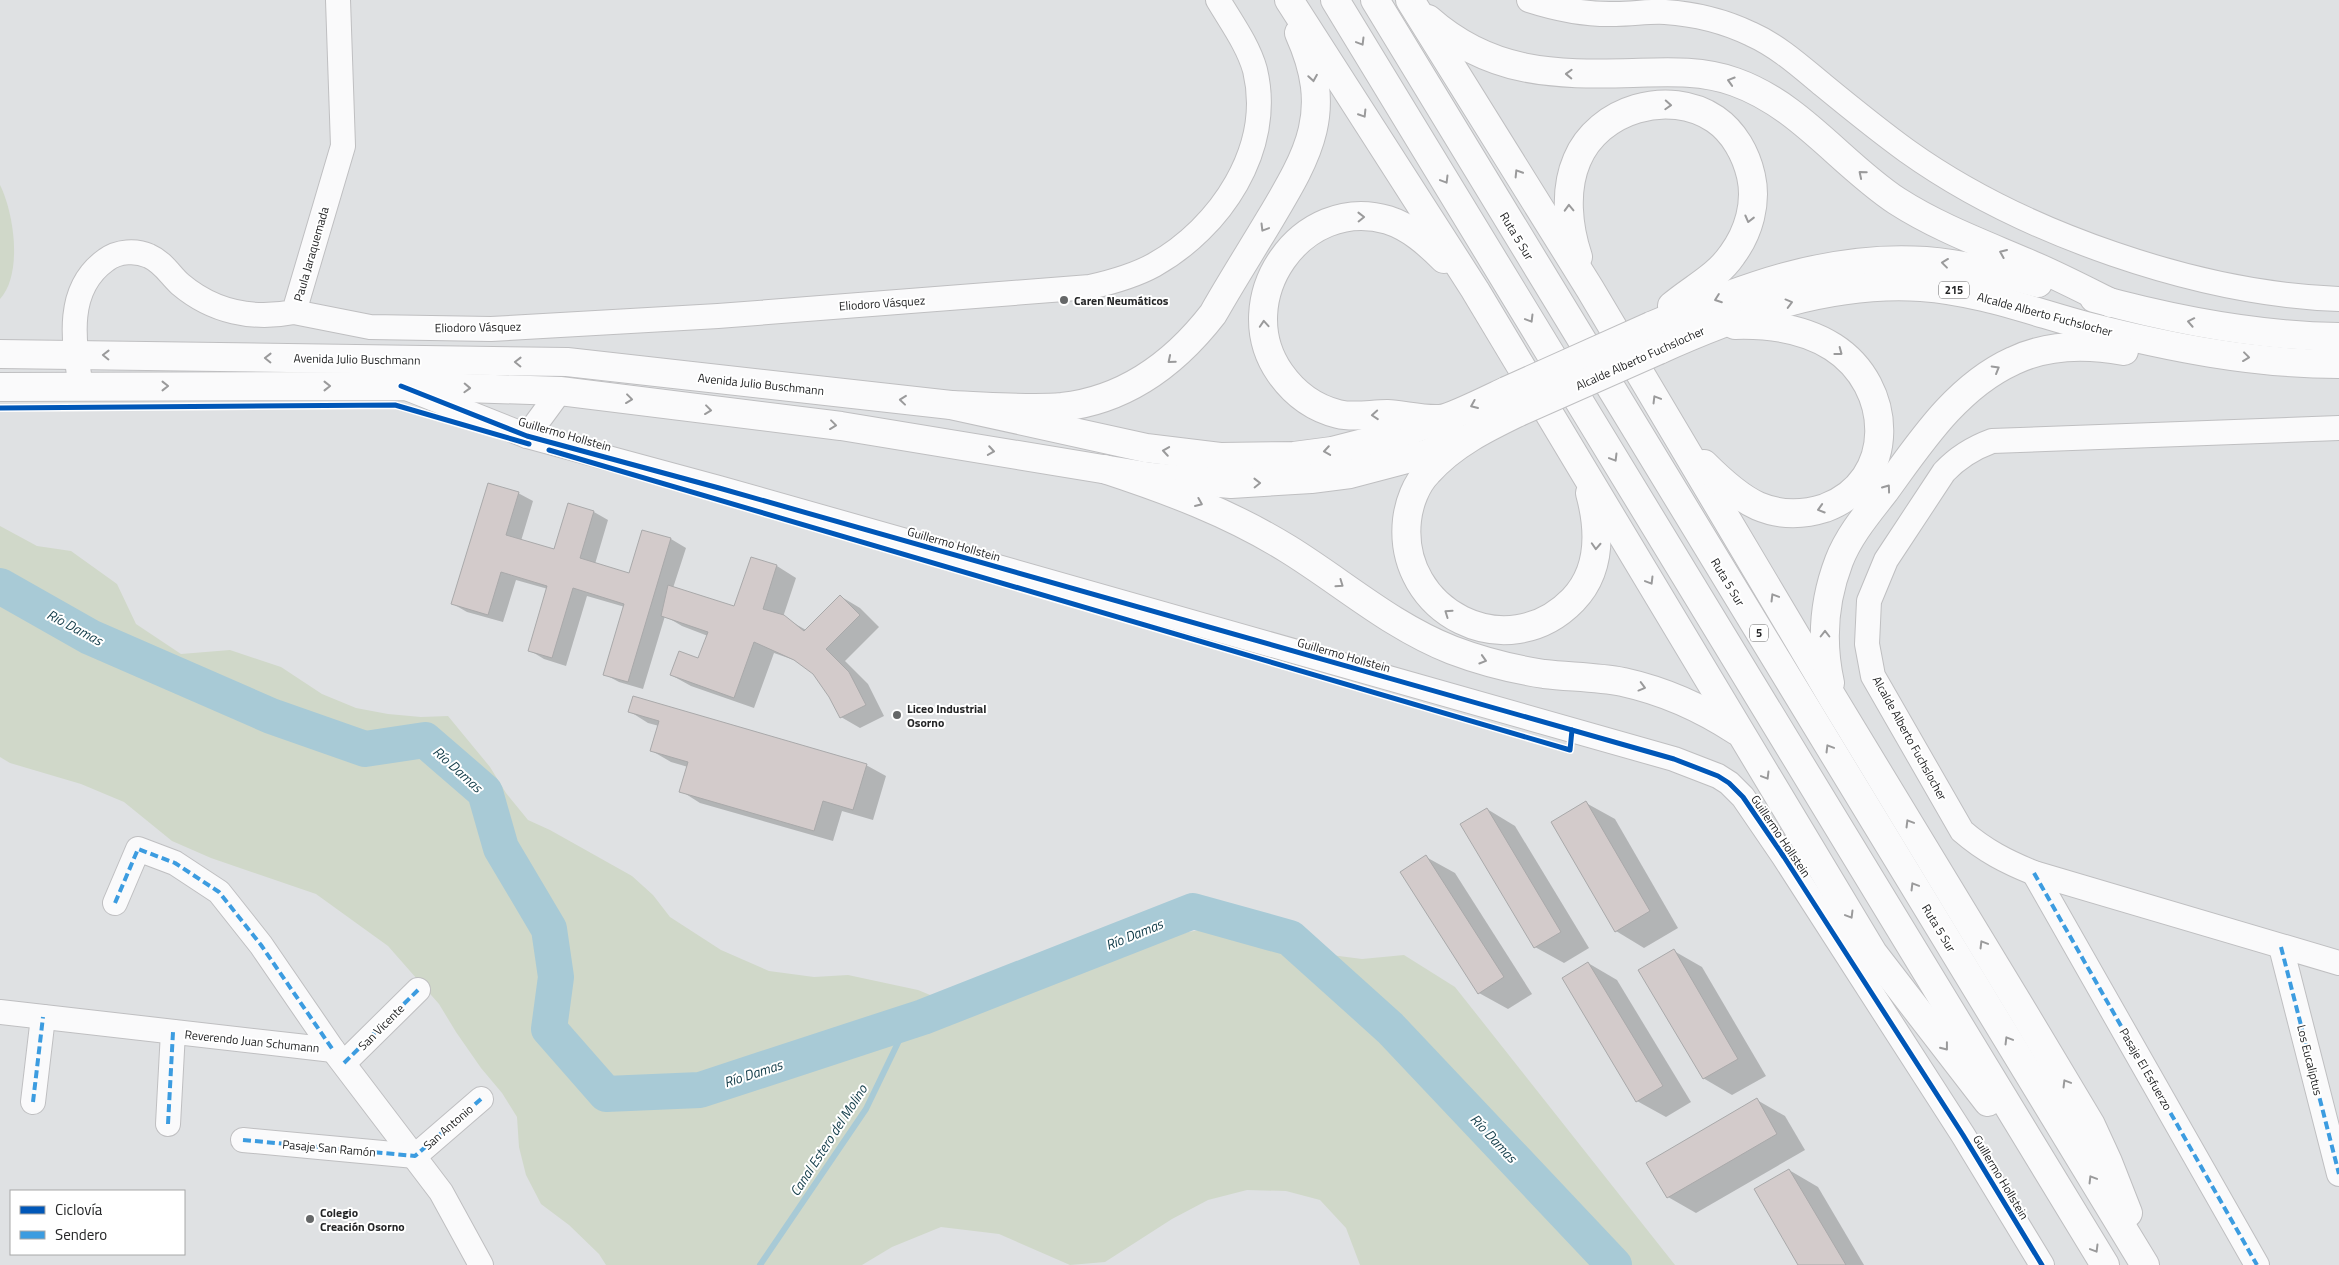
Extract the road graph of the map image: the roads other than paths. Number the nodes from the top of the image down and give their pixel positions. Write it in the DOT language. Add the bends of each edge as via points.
graph roads {
  1 [pos="338,0"];
  2 [pos="1218,0"];
  3 [pos="1285,0"];
  4 [pos="1289,0"];
  5 [pos="1336,0"];
  6 [pos="1375,0"];
  7 [pos="1529,0"];
  8 [pos="1412,2"];
  9 [pos="1590,289"];
  10 [pos="1475,290"];
  11 [pos="2339,299"];
  12 [pos="2111,303"];
  13 [pos="294,312"];
  14 [pos="1709,328"];
  15 [pos="2339,337"];
  16 [pos="1655,338"];
  17 [pos="2198,351"];
  18 [pos="0,354"];
  19 [pos="76,354"];
  20 [pos="2339,364"];
  21 [pos="401,386"];
  22 [pos="0,387"];
  23 [pos="81,387"];
  24 [pos="560,391"];
  25 [pos="1513,402"];
  26 [pos="951,405"];
  27 [pos="1441,419"];
  28 [pos="2339,428"];
  29 [pos="1477,431"];
  30 [pos="527,436"];
  31 [pos="1681,440"];
  32 [pos="1580,464"];
  33 [pos="1104,469"];
  34 [pos="1834,700"];
  35 [pos="1741,734"];
  36 [pos="2034,873"];
  37 [pos="115,903"];
  38 [pos="2281,947"];
  39 [pos="2339,963"];
  40 [pos="418,990"];
  41 [pos="0,1012"];
  42 [pos="44,1017"];
  43 [pos="173,1032"];
  44 [pos="338,1056"];
  45 [pos="481,1099"];
  46 [pos="33,1102"];
  47 [pos="168,1124"];
  48 [pos="243,1140"];
  49 [pos="415,1156"];
  50 [pos="2339,1174"];
  51 [pos="2068,1204"];
  52 [pos="481,1265"];
  53 [pos="2042,1265"];
  54 [pos="2105,1265"];
  55 [pos="2147,1265"];
  56 [pos="2257,1265"];
  1 -- 13 [label="street, Paula Jaraquemada" via="343,146"];
  2 -- 13 [label="street, Eliodoro Vásquez" via="1250,54 1255,71 1259,107 1254,142 1242,174 1208,222 1172,254 1133,275 1090,287 718,316 492,329 370,327"];
  3 -- 26 [label="main road, one-way" via="1304,44 1314,84 1316,105 1310,143 1297,175 1199,332 1165,365 1104,397 1060,407"];
  4 -- 10 [label="main road, one-way"];
  5 -- 51 [label="main road, one-way"];
  55 -- 6 [label="main road, Ruta 5 Sur / 5, one-way"];
  7 -- 11 [label="street" via="1592,14 1664,12 1732,26 1793,59 1908,152 1948,178 2019,216 2170,272 2255,291"];
  9 -- 8 [label="main road, one-way"];
  12 -- 8 [label="main road, one-way" via="1919,215 1873,184 1793,114 1755,90 1691,72 1567,74 1526,69 1468,47 1430,21"];
  9 -- 16 [label="main road, one-way" via="1575,248 1569,206 1572,172 1584,146 1611,120 1643,107 1686,107 1715,119 1734,138 1748,165 1753,199 1747,229 1721,268 1678,301"];
  31 -- 9 [label="main road, one-way"];
  27 -- 10 [label="main road, one-way" via="1387,414 1339,415 1310,402 1286,381 1270,353 1263,322 1266,290 1282,259 1306,235 1329,223 1354,217 1389,220 1418,235"];
  10 -- 32 [label="main road"];
  15 -- 12 [label="main road, Alcalde Alberto Fuchslocher / 215, one-way" via="2214,326"];
  12 -- 16 [label="main road, Alcalde Alberto Fuchslocher / 215, one-way" via="1962,265 1926,261 1865,261 1780,277 1701,305"];
  13 -- 19 [label="street, Paula Jaraquemada" via="260,316 226,310 193,294 150,256 119,254 102,263 80,292 74,317"];
  14 -- 16 [label="main road, Alcalde Alberto Fuchslocher / 215"];
  14 -- 17 [label="main road, Alcalde Alberto Fuchslocher / 215, one-way" via="1751,313 1838,292 1893,286 1921,287 1988,297 2093,328"];
  14 -- 31 [label="main road, one-way" via="1767,326 1811,336 1834,348 1854,365 1870,388 1878,415 1879,445 1868,473 1843,499 1818,510 1787,513 1747,500 1716,476"];
  16 -- 25 [label="main road, Alcalde Alberto Fuchslocher, bridge"];
  17 -- 20 [label="main road, Alcalde Alberto Fuchslocher / 215, one-way" via="2284,362"];
  34 -- 17 [label="main road, one-way" via="1825,629 1827,605 1840,560 1850,538 1924,438 1964,393 1996,369 2056,348 2101,347 2172,354"];
  18 -- 19 [label="main road, Avenida Julio Buschmann"];
  19 -- 23 [label="street, Paula Jaraquemada"];
  26 -- 19 [label="main road, Avenida Julio Buschmann, one-way" via="567,362"];
  23 -- 21 [label="main road, one-way"];
  21 -- 24 [label="main road, one-way"];
  21 -- 30 [label="street, Guillermo Hollstein"];
  22 -- 23 [label="main road"];
  24 -- 30 [label="street, Guillermo Hollstein"];
  24 -- 33 [label="main road, one-way" via="840,426"];
  25 -- 27 [label="main road, Avenida Julio Buschmann, one-way"];
  25 -- 29 [label="main road, Alcalde Alberto Fuchslocher"];
  27 -- 26 [label="main road, Avenida Julio Buschmann, one-way" via="1406,432 1332,451 1294,456 1220,457 1146,448"];
  28 -- 36 [label="street, Alcalde Alberto Fuchslocher" via="1992,441 1966,453 1944,472 1886,560 1869,602 1867,644 1874,676 1962,831 2005,862"];
  32 -- 29 [label="main road, one-way" via="1597,535 1588,581 1566,607 1538,624 1505,630 1473,625 1444,610 1423,588 1410,560 1406,530 1412,499 1427,472"];
  33 -- 29 [label="main road, one-way" via="1191,482 1231,484 1311,479 1388,465 1426,454"];
  30 -- 53 [label="street, Guillermo Hollstein" via="728,490 1674,759 1718,776 1743,797 1784,857 1963,1135"];
  34 -- 31 [label="main road, one-way"];
  32 -- 35 [label="main road, one-way"];
  33 -- 35 [label="main road, one-way" via="1166,489 1255,530 1396,622 1452,650 1543,674 1598,678 1644,687 1692,705"];
  55 -- 34 [label="main road, one-way" via="2091,1126"];
  35 -- 51 [label="main road, one-way" via="1872,953"];
  36 -- 38 [label="street"];
  36 -- 56 [label="street, Pasaje El Esfuerzo"];
  37 -- 44 [label="street" via="138,848 175,863 219,892 262,944"];
  38 -- 39 [label="street"];
  38 -- 50 [label="street, Los Eucaliptus"];
  40 -- 44 [label="street, San Vicente"];
  41 -- 42 [label="street, Reverendo Juan Schumann"];
  42 -- 43 [label="street, Reverendo Juan Schumann"];
  42 -- 46 [label="street"];
  43 -- 44 [label="street, Reverendo Juan Schumann"];
  43 -- 47 [label="street"];
  44 -- 49 [label="street"];
  45 -- 49 [label="street, San Antonio"];
  48 -- 49 [label="street, Pasaje San Ramón"];
  49 -- 52 [label="street" via="441,1192"];
  51 -- 54 [label="main road, one-way"];
}
